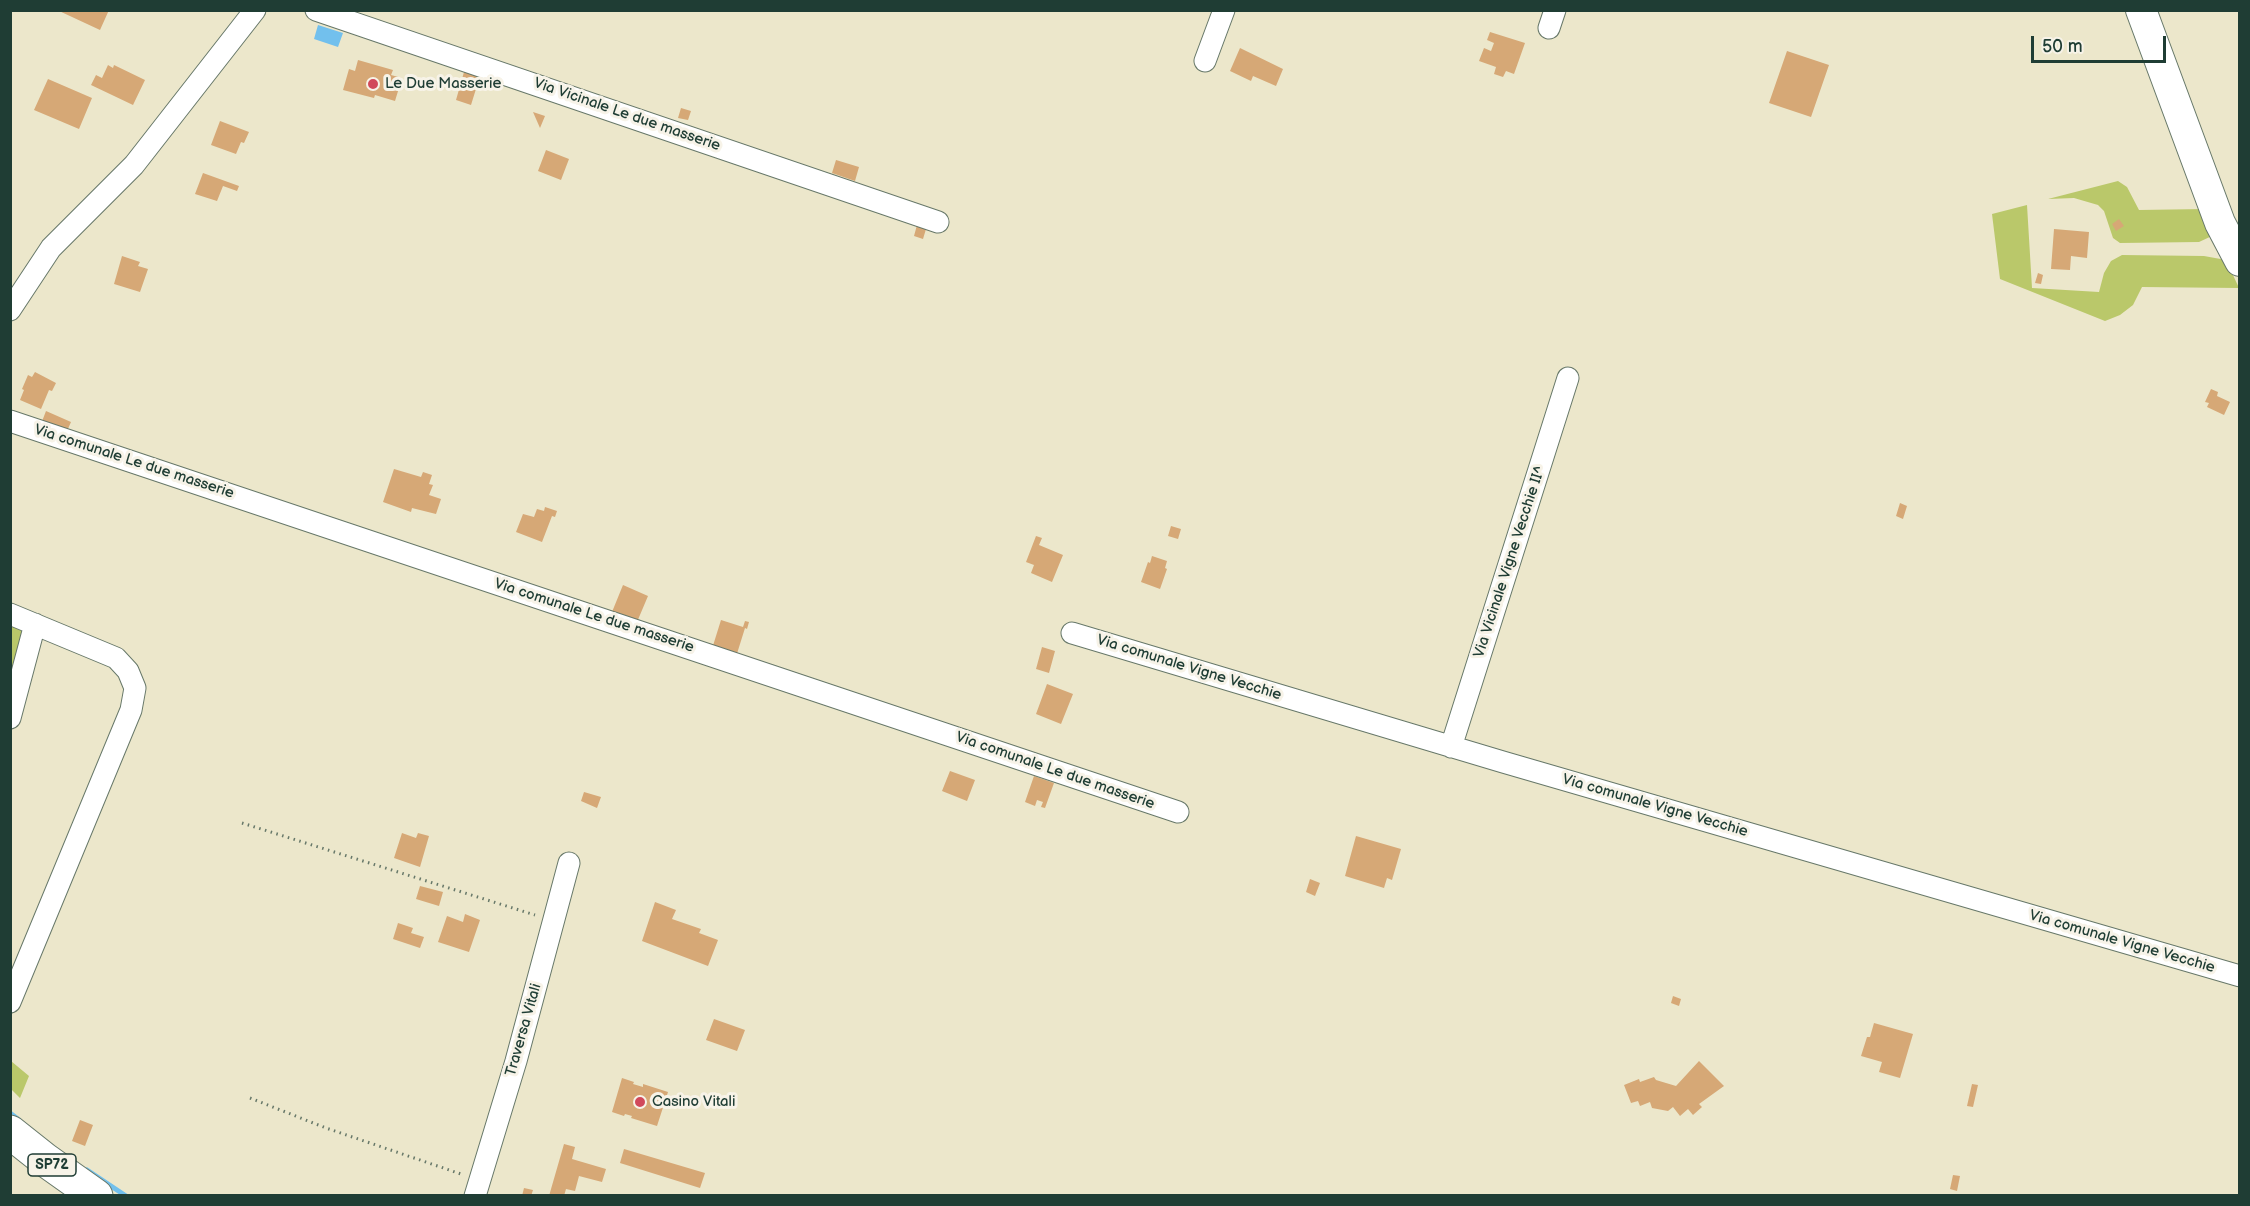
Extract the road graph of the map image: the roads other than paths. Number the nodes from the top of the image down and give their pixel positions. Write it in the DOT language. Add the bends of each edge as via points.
graph roads {
  1 [pos="255,10"];
  2 [pos="316,10"];
  3 [pos="1224,10"];
  4 [pos="2141,10"];
  5 [pos="1205,61"];
  6 [pos="938,222"];
  7 [pos="2240,261"];
  8 [pos="10,310"];
  9 [pos="1568,378"];
  10 [pos="10,421"];
  11 [pos="10,614"];
  12 [pos="35,624"];
  13 [pos="1072,633"];
  14 [pos="10,718"];
  15 [pos="1451,747"];
  16 [pos="1178,812"];
  17 [pos="568,863"];
  18 [pos="2240,976"];
  19 [pos="10,1002"];
  20 [pos="10,1132"];
  21 [pos="478,1188"];
  22 [pos="96,1196"];
  1 -- 8 [label="street" via="134,165 51,248"];
  2 -- 6 [label="street, Via Vicinale Le due masserie"];
  3 -- 5 [label="street"];
  4 -- 7 [label="main road" via="2220,223"];
  9 -- 15 [label="street, Via Vicinale Vigne Vecchie II^"];
  10 -- 16 [label="street, Via comunale Le due masserie"];
  11 -- 12 [label="street"];
  12 -- 14 [label="street"];
  12 -- 19 [label="street" via="116,658 128,671 135,688 130,711"];
  13 -- 15 [label="street, Via comunale Vigne Vecchie"];
  15 -- 18 [label="street, Via comunale Vigne Vecchie"];
  17 -- 21 [label="street, Traversa Vitali"];
  20 -- 22 [label="main road, SP72"];
}
